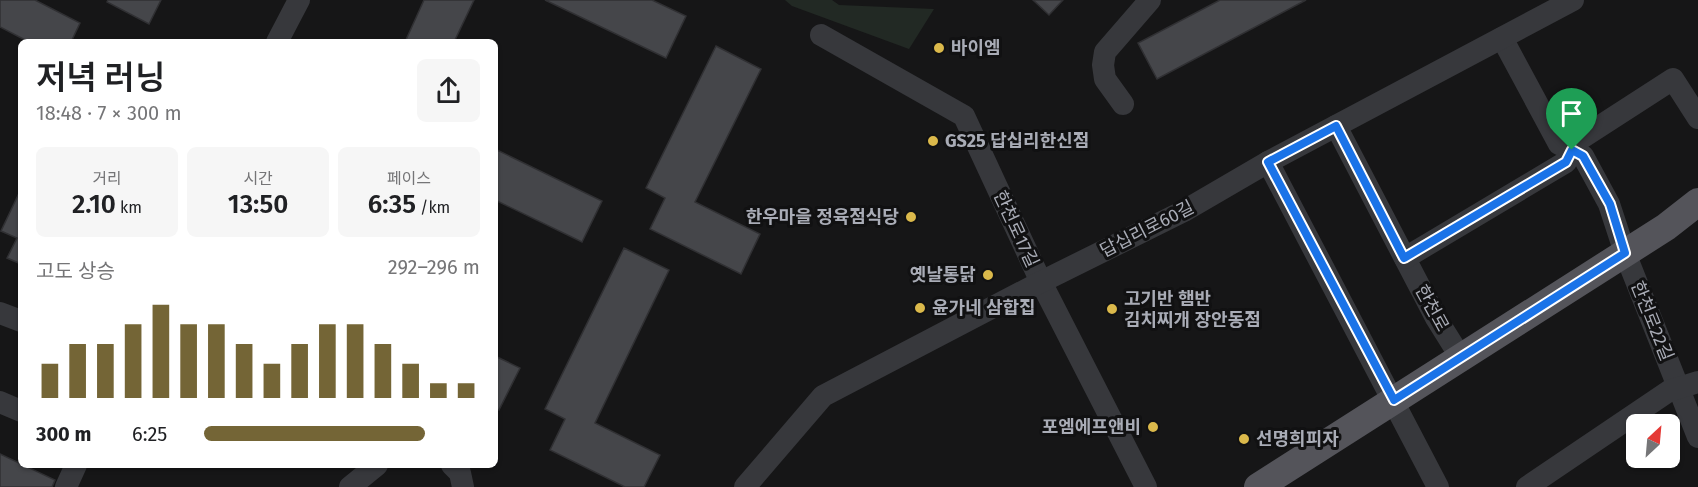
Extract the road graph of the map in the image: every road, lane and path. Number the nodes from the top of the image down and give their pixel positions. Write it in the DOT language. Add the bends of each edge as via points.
graph roads {
  1 [pos="299,0"];
  2 [pos="1150,0"];
  3 [pos="1573,0"];
  4 [pos="821,34"];
  5 [pos="1502,38"];
  6 [pos="279,39"];
  7 [pos="1123,104"];
  8 [pos="1698,118"];
  9 [pos="1336,126"];
  10 [pos="1572,150"];
  11 [pos="1268,162"];
  12 [pos="1698,202"];
  13 [pos="1625,253"];
  14 [pos="1404,258"];
  15 [pos="1041,282"];
  16 [pos="0,313"];
  17 [pos="18,320"];
  18 [pos="1461,357"];
  19 [pos="1689,385"];
  20 [pos="1394,400"];
  21 [pos="0,402"];
  22 [pos="18,410"];
  23 [pos="1698,437"];
  24 [pos="75,468"];
  25 [pos="373,468"];
  26 [pos="455,468"];
  27 [pos="66,487"];
  28 [pos="350,487"];
  29 [pos="463,487"];
  30 [pos="745,487"];
  31 [pos="1146,487"];
  32 [pos="1258,487"];
  33 [pos="1438,487"];
  34 [pos="1527,487"];
  1 -- 6 [label="street"];
  2 -- 7 [label="street" via="1106,52 1105,79"];
  3 -- 5 [label="street, 답십리로60길"];
  4 -- 15 [label="street, 한천로17길" via="964,116"];
  5 -- 9 [label="street, 답십리로60길"];
  5 -- 10 [label="street" via="1559,144"];
  8 -- 10 [label="street" via="1673,79 1577,141"];
  9 -- 11 [label="street, 답십리로60길"];
  9 -- 14 [label="street, 한천로"];
  10 -- 13 [label="street" via="1583,156 1610,204"];
  10 -- 14 [label="street" via="1566,162"];
  11 -- 15 [label="street, 답십리로60길" via="1184,212"];
  11 -- 20 [label="street"];
  12 -- 13 [label="main road"];
  13 -- 18 [label="main road"];
  13 -- 19 [label="street, 한천로22길"];
  14 -- 18 [label="street, 한천로"];
  15 -- 30 [label="street, 답십리로60길" via="823,396"];
  15 -- 31 [label="street, 한천로17길"];
  16 -- 17 [label="street"];
  18 -- 20 [label="main road"];
  19 -- 23 [label="street, 한천로22길"];
  19 -- 34 [label="street" via="1669,391"];
  20 -- 32 [label="main road"];
  20 -- 33 [label="street"];
  21 -- 22 [label="street"];
  24 -- 27 [label="street"];
  25 -- 28 [label="street"];
  26 -- 29 [label="street"];
}
